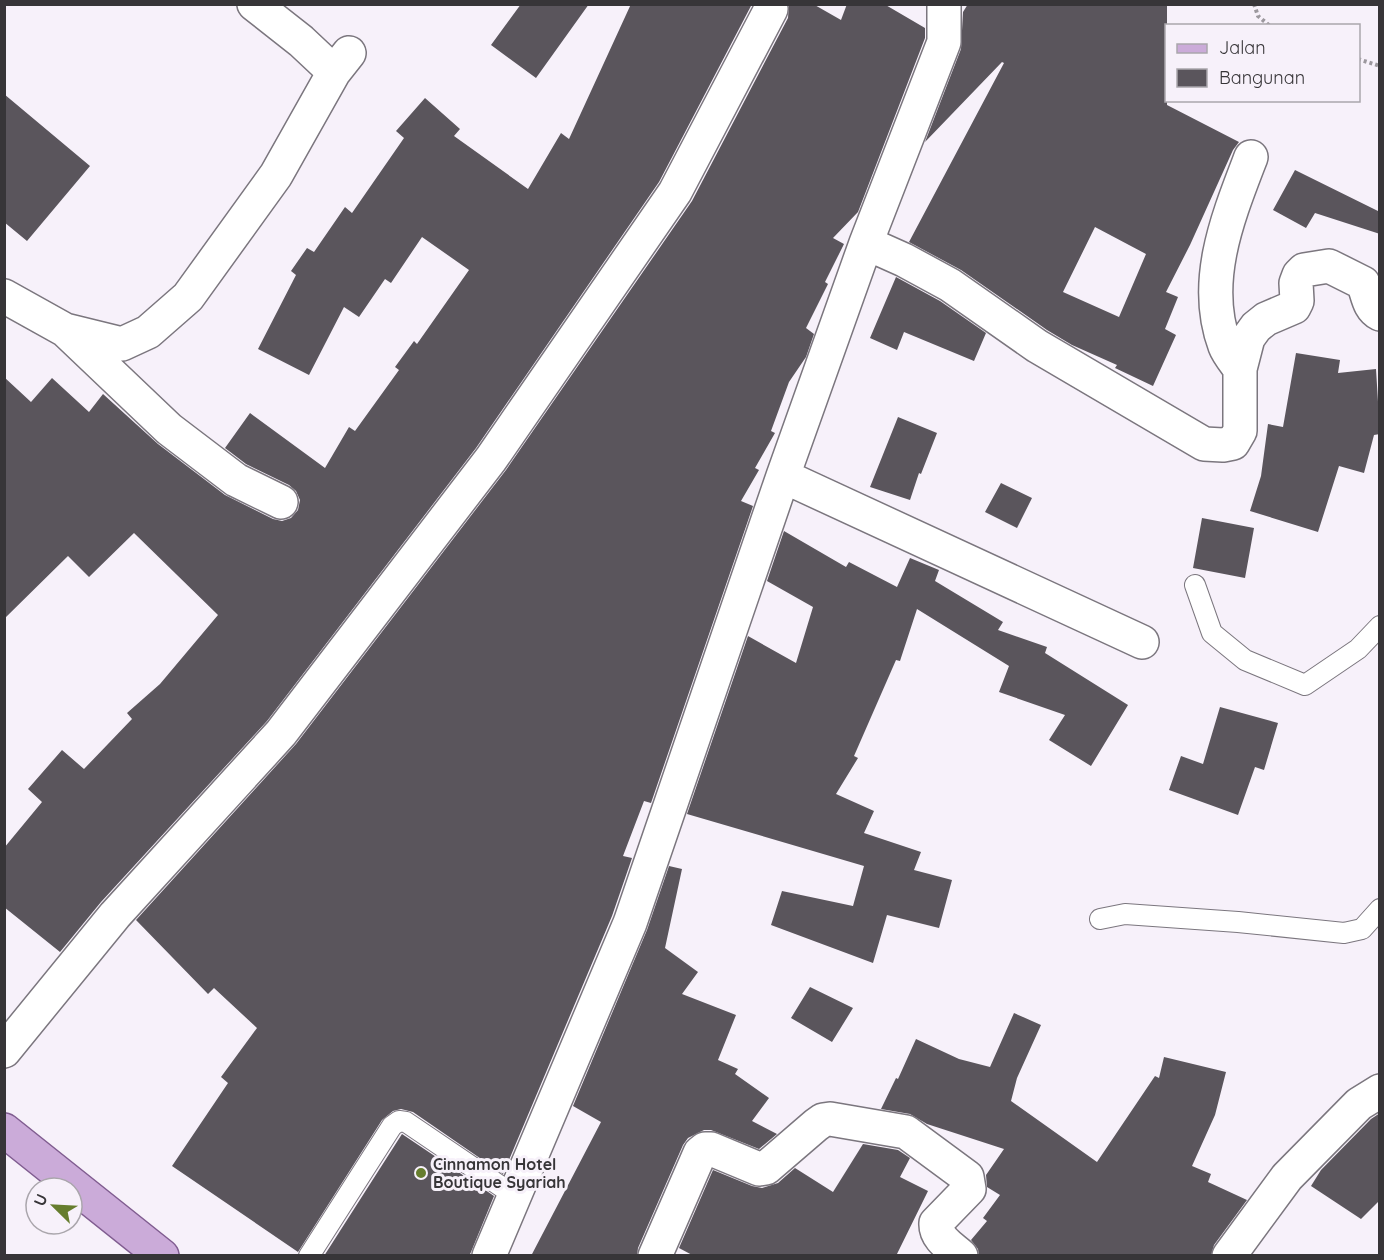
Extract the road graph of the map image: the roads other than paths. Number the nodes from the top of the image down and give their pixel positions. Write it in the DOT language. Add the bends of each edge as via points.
graph roads {
  1 [pos="254,4"];
  2 [pos="770,4"];
  3 [pos="944,4"];
  4 [pos="1251,157"];
  5 [pos="866,243"];
  6 [pos="4,296"];
  7 [pos="1380,314"];
  8 [pos="65,330"];
  9 [pos="1240,369"];
  10 [pos="783,476"];
  11 [pos="281,502"];
  12 [pos="1195,585"];
  13 [pos="1380,627"];
  14 [pos="1142,642"];
  15 [pos="1380,909"];
  16 [pos="1100,919"];
  17 [pos="4,1051"];
  18 [pos="1380,1091"];
  19 [pos="4,1130"];
  20 [pos="515,1196"];
  21 [pos="162,1256"];
  22 [pos="309,1256"];
  23 [pos="489,1256"];
  24 [pos="655,1256"];
  25 [pos="960,1256"];
  26 [pos="1229,1256"];
  1 -- 8 [label="street" via="301,41 341,62 276,175 188,297 148,332 122,344"];
  2 -- 17 [label="street" via="771,9 675,192 491,459 281,733 115,915"];
  3 -- 5 [label="street" via="944,42"];
  4 -- 9 [label="street" via="1229,212 1217,262 1215,295 1226,348"];
  5 -- 9 [label="street" via="950,285 1037,346 1204,444 1233,443 1240,431"];
  5 -- 10 [label="street"];
  6 -- 8 [label="street"];
  7 -- 9 [label="street" via="1370,305 1363,283 1329,266 1304,270 1296,283 1294,307 1256,327 1248,338"];
  8 -- 11 [label="street" via="169,429 236,480"];
  10 -- 14 [label="street"];
  10 -- 20 [label="street" via="630,923"];
  12 -- 13 [label="lane" via="1212,633 1245,660 1305,685 1358,649"];
  15 -- 16 [label="lane" via="1362,928 1344,933 1125,914"];
  18 -- 26 [label="street" via="1359,1104 1287,1177"];
  19 -- 21 [label="main road"];
  20 -- 22 [label="lane" via="399,1121 392,1126"];
  20 -- 23 [label="street"];
  24 -- 25 [label="street" via="705,1149 759,1169 766,1168 816,1125 830,1119 906,1132 968,1177 969,1189 936,1223 939,1237"];
}
